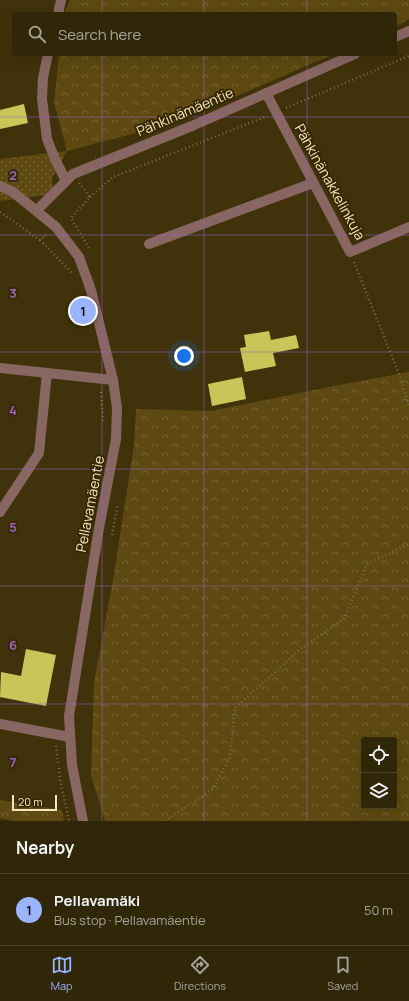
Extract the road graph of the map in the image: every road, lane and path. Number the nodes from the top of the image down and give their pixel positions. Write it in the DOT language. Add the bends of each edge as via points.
graph roads {
  1 [pos="62,0"];
  2 [pos="59,12"];
  3 [pos="409,31"];
  4 [pos="397,36"];
  5 [pos="48,56"];
  6 [pos="350,56"];
  7 [pos="409,56"];
  8 [pos="266,93"];
  9 [pos="276,112"];
  10 [pos="66,181"];
  11 [pos="313,183"];
  12 [pos="0,186"];
  13 [pos="90,196"];
  14 [pos="37,210"];
  15 [pos="409,227"];
  16 [pos="40,240"];
  17 [pos="149,244"];
  18 [pos="350,252"];
  19 [pos="74,276"];
  20 [pos="0,368"];
  21 [pos="47,373"];
  22 [pos="100,378"];
  23 [pos="113,380"];
  24 [pos="409,406"];
  25 [pos="103,423"];
  26 [pos="0,512"];
  27 [pos="409,544"];
  28 [pos="0,724"];
  29 [pos="70,737"];
  30 [pos="83,821"];
  31 [pos="165,821"];
  1 -- 2 [label="street"];
  3 -- 4 [label="street"];
  5 -- 10 [label="street" via="42,99 47,139"];
  6 -- 8 [label="street, Pähkinämäentie"];
  7 -- 9 [label="path"];
  8 -- 9 [label="street, Pähkinänakkelinkuja"];
  8 -- 10 [label="street, Pähkinämäentie" via="73,174"];
  9 -- 11 [label="street, Pähkinänakkelinkuja"];
  9 -- 13 [label="path" via="112,177"];
  10 -- 14 [label="street, Pähkinämäentie"];
  11 -- 17 [label="street"];
  11 -- 18 [label="street, Pähkinänakkelinkuja"];
  12 -- 14 [label="street, Pellavamäentie" via="13,192"];
  14 -- 23 [label="street, Pellavamäentie" via="56,227 79,257 91,290"];
  15 -- 18 [label="street, Pähkinänakkelinkuja"];
  16 -- 19 [label="path"];
  18 -- 24 [label="path" via="400,374"];
  20 -- 21 [label="street"];
  21 -- 22 [label="street"];
  21 -- 26 [label="street" via="38,453"];
  22 -- 23 [label="street"];
  22 -- 25 [label="path"];
  23 -- 29 [label="street, Pellavamäentie" via="117,408 116,439 76,667 69,716"];
  27 -- 31 [label="path" via="367,564 344,619 303,647 235,708 230,757 213,789"];
  28 -- 29 [label="street"];
  29 -- 30 [label="street, Pellavamäentie" via="72,765"];
}
